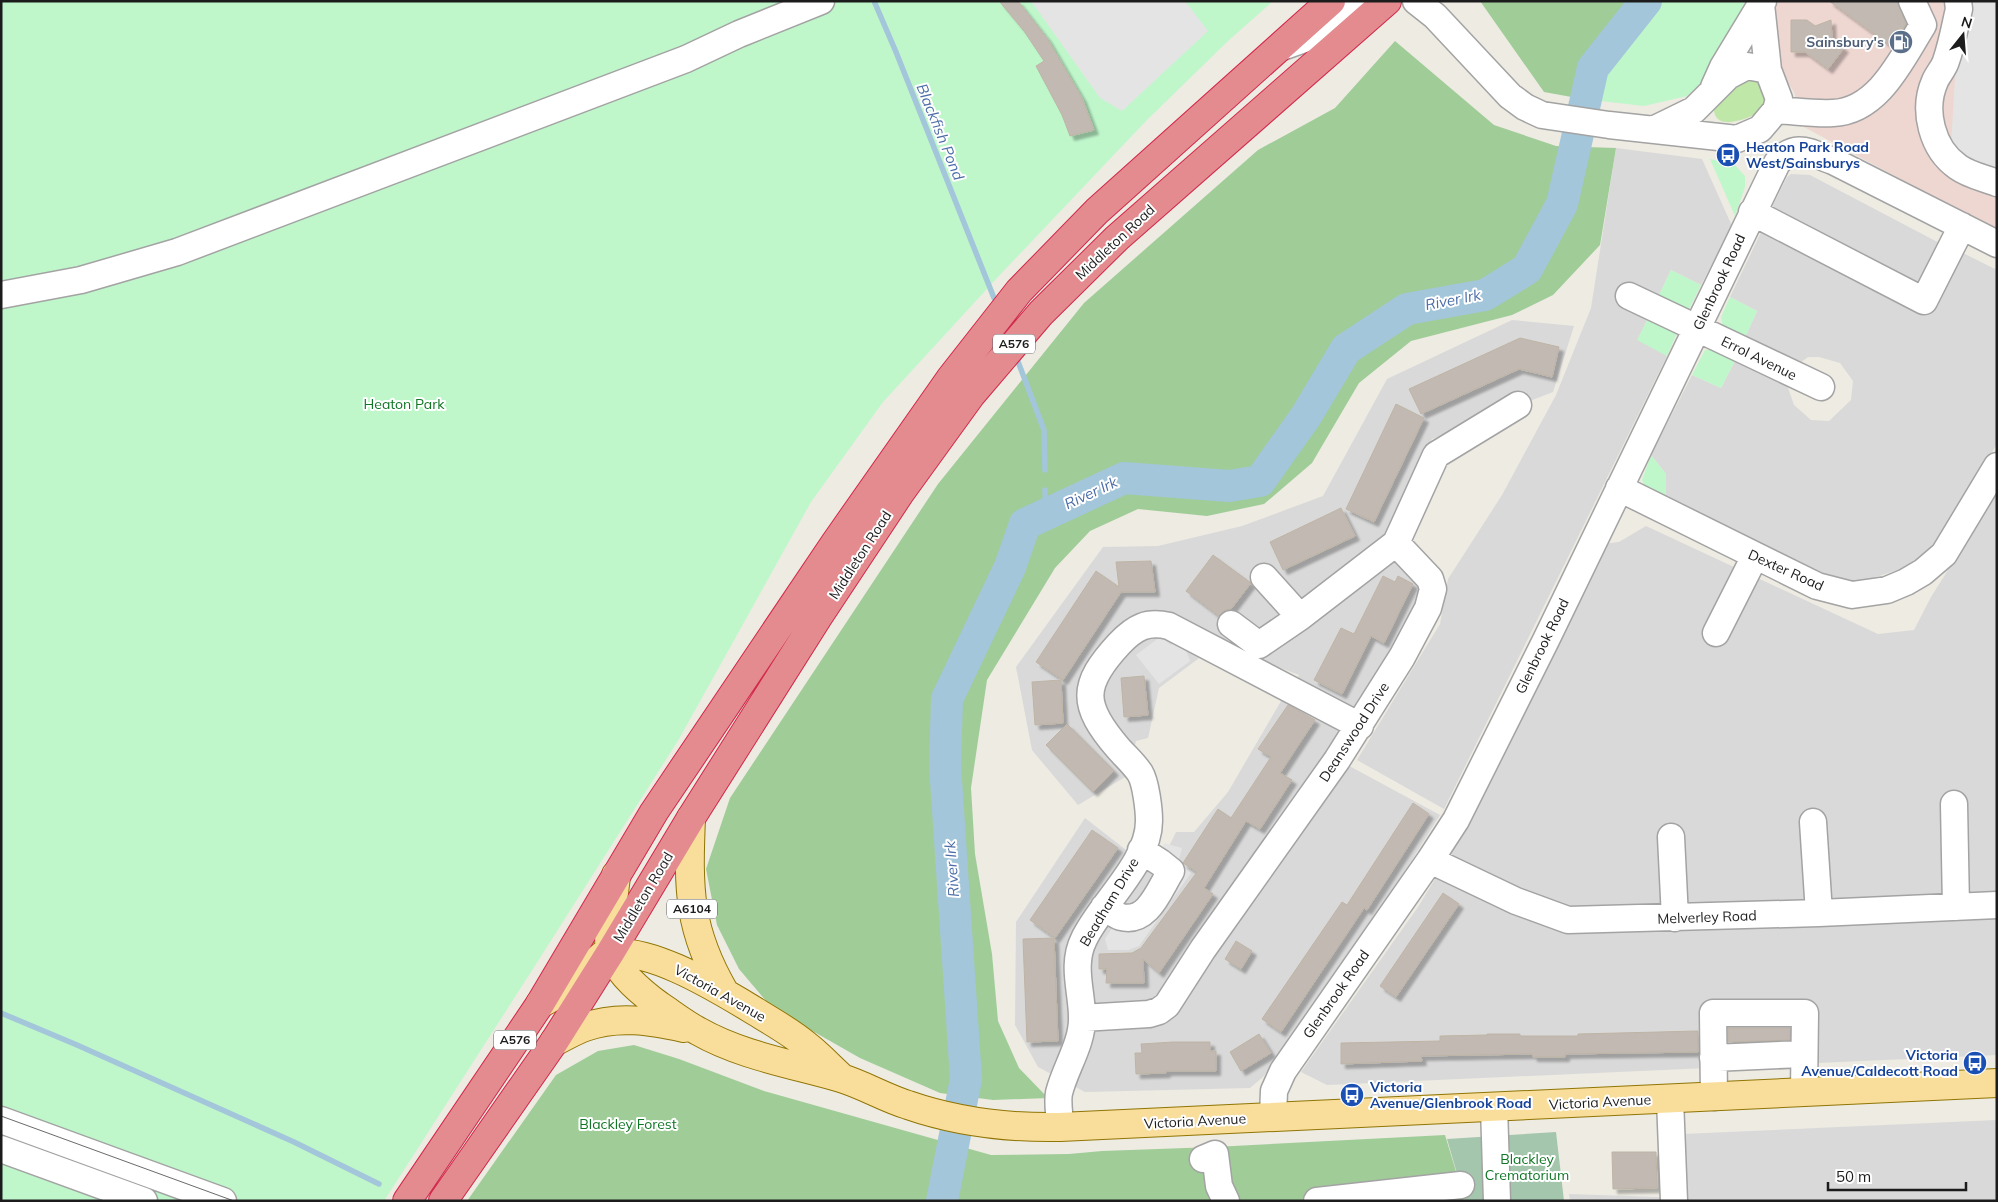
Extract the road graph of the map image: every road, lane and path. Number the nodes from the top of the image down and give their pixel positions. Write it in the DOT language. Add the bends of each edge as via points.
graph roads {
  1 [pos="821,1"];
  2 [pos="1331,1"];
  3 [pos="1367,1"];
  4 [pos="1387,1"];
  5 [pos="1416,1"];
  6 [pos="1912,1"];
  7 [pos="1958,1"];
  8 [pos="1762,3"];
  9 [pos="1278,48"];
  10 [pos="1768,70"];
  11 [pos="1705,99"];
  12 [pos="1776,110"];
  13 [pos="1655,129"];
  14 [pos="1721,137"];
  15 [pos="1997,183"];
  16 [pos="1752,212"];
  17 [pos="1962,226"];
  18 [pos="1997,244"];
  19 [pos="1,295"];
  20 [pos="1629,296"];
  21 [pos="1697,328"];
  22 [pos="1821,387"];
  23 [pos="1518,405"];
  24 [pos="1997,466"];
  25 [pos="1619,488"];
  26 [pos="1396,543"];
  27 [pos="1755,556"];
  28 [pos="1264,577"];
  29 [pos="1300,617"];
  30 [pos="1231,624"];
  31 [pos="1716,633"];
  32 [pos="1360,726"];
  33 [pos="1954,804"];
  34 [pos="691,818"];
  35 [pos="1813,822"];
  36 [pos="1671,837"];
  37 [pos="1141,850"];
  38 [pos="1430,860"];
  39 [pos="616,875"];
  40 [pos="1997,905"];
  41 [pos="1104,907"];
  42 [pos="1956,908"];
  43 [pos="1819,913"];
  44 [pos="1675,918"];
  45 [pos="610,953"];
  46 [pos="724,993"];
  47 [pos="540,1004"];
  48 [pos="1082,1018"];
  49 [pos="698,1031"];
  50 [pos="554,1042"];
  51 [pos="1803,1054"];
  52 [pos="1714,1058"];
  53 [pos="843,1079"];
  54 [pos="1997,1084"];
  55 [pos="1804,1092"];
  56 [pos="1714,1097"];
  57 [pos="1670,1099"];
  58 [pos="1494,1107"];
  59 [pos="1273,1117"];
  60 [pos="1,1120"];
  61 [pos="1060,1127"];
  62 [pos="1,1149"];
  63 [pos="1203,1159"];
  64 [pos="1461,1185"];
  65 [pos="1501,1196"];
  66 [pos="144,1201"];
  67 [pos="223,1201"];
  68 [pos="407,1201"];
  69 [pos="443,1201"];
  70 [pos="1226,1201"];
  71 [pos="1317,1201"];
  72 [pos="1674,1201"];
  1 -- 19 [label="street" via="686,59 176,252 81,280"];
  2 -- 9 [label="highway, Middleton Road / A576"];
  3 -- 9 [label="street" via="1321,33"];
  4 -- 34 [label="highway, Middleton Road / A576" via="1117,238 1041,313 971,395 818,617"];
  5 -- 13 [label="street" via="1435,16 1525,108 1542,115"];
  6 -- 12 [label="street" via="1922,25 1886,82 1860,106 1835,113"];
  7 -- 15 [label="street" via="1959,9 1946,63 1934,81 1930,118 1935,140 1957,166"];
  8 -- 10 [label="street"];
  8 -- 11 [label="street"];
  9 -- 39 [label="highway, Middleton Road / A576" via="1097,210 1019,291 950,378 889,463 654,812"];
  10 -- 11 [label="street" via="1747,66 1728,76"];
  10 -- 12 [label="street" via="1779,99"];
  11 -- 13 [label="street" via="1694,110"];
  11 -- 14 [label="street" via="1703,125"];
  12 -- 14 [label="street" via="1760,129 1737,139"];
  13 -- 14 [label="street"];
  16 -- 17 [label="street, Glenbrook Road" via="1777,163 1788,152 1799,150 1833,161"];
  16 -- 17 [label="street" via="1924,301"];
  16 -- 21 [label="street, Glenbrook Road"];
  17 -- 18 [label="street"];
  20 -- 21 [label="street, Errol Avenue"];
  21 -- 22 [label="street, Errol Avenue"];
  21 -- 25 [label="street, Glenbrook Road"];
  23 -- 26 [label="street" via="1436,455"];
  24 -- 27 [label="street, Dexter Road" via="1944,554 1923,572 1887,590 1852,595 1817,586"];
  25 -- 27 [label="street, Dexter Road"];
  25 -- 38 [label="street, Glenbrook Road" via="1456,820"];
  26 -- 29 [label="street"];
  26 -- 32 [label="street, Deanswood Drive" via="1430,580 1432,598 1402,657"];
  27 -- 31 [label="street"];
  28 -- 29 [label="street"];
  29 -- 30 [label="street" via="1260,644"];
  32 -- 37 [label="street, Beadham Drive" via="1169,626 1149,623 1142,626 1122,641 1104,661 1094,678 1090,694 1095,718 1141,775 1149,822 1146,842"];
  32 -- 48 [label="street, Deanswood Drive" via="1167,1005 1149,1014"];
  33 -- 42 [label="street"];
  34 -- 45 [label="highway, Middleton Road / A576"];
  34 -- 46 [label="main road, A6104" via="689,876 693,914 704,953"];
  35 -- 43 [label="street"];
  36 -- 44 [label="street"];
  37 -- 41 [label="street, Beadham Drive"];
  37 -- 41 [label="street" via="1171,871 1146,912 1135,918 1120,916"];
  38 -- 44 [label="street, Melverley Road" via="1516,901 1568,920"];
  38 -- 59 [label="street, Glenbrook Road" via="1282,1071 1274,1091"];
  39 -- 45 [label="main road"];
  39 -- 47 [label="highway, Middleton Road / A576"];
  40 -- 42 [label="street, Melverley Road"];
  41 -- 48 [label="street, Beadham Drive" via="1084,939 1079,954 1077,978"];
  42 -- 43 [label="street, Melverley Road"];
  43 -- 44 [label="street, Melverley Road"];
  45 -- 46 [label="main road, Victoria Avenue" via="632,955 676,968"];
  45 -- 47 [label="main road" via="596,960 561,992"];
  45 -- 49 [label="main road, Victoria Avenue" via="639,989"];
  45 -- 50 [label="highway, Middleton Road / A576"];
  46 -- 53 [label="main road, Victoria Avenue" via="805,1044"];
  47 -- 68 [label="highway, Middleton Road / A576"];
  48 -- 61 [label="street, Beadham Drive" via="1081,1032 1059,1094"];
  49 -- 50 [label="main road" via="654,1022 612,1020 584,1027"];
  49 -- 53 [label="main road, Victoria Avenue" via="784,1064"];
  50 -- 69 [label="highway, Middleton Road / A576"];
  51 -- 52 [label="street"];
  51 -- 52 [label="street" via="1805,1013 1713,1013"];
  51 -- 55 [label="street"];
  52 -- 56 [label="street"];
  53 -- 61 [label="main road, Victoria Avenue" via="942,1116 1023,1128"];
  54 -- 55 [label="main road, Victoria Avenue"];
  55 -- 56 [label="main road, Victoria Avenue"];
  56 -- 57 [label="main road, Victoria Avenue"];
  57 -- 58 [label="main road, Victoria Avenue"];
  57 -- 72 [label="street"];
  58 -- 59 [label="main road, Victoria Avenue"];
  58 -- 65 [label="street"];
  59 -- 61 [label="main road, Victoria Avenue"];
  60 -- 67 [label="street"];
  62 -- 66 [label="street"];
  63 -- 70 [label="street" via="1215,1154 1219,1186"];
  64 -- 71 [label="street"];
}
